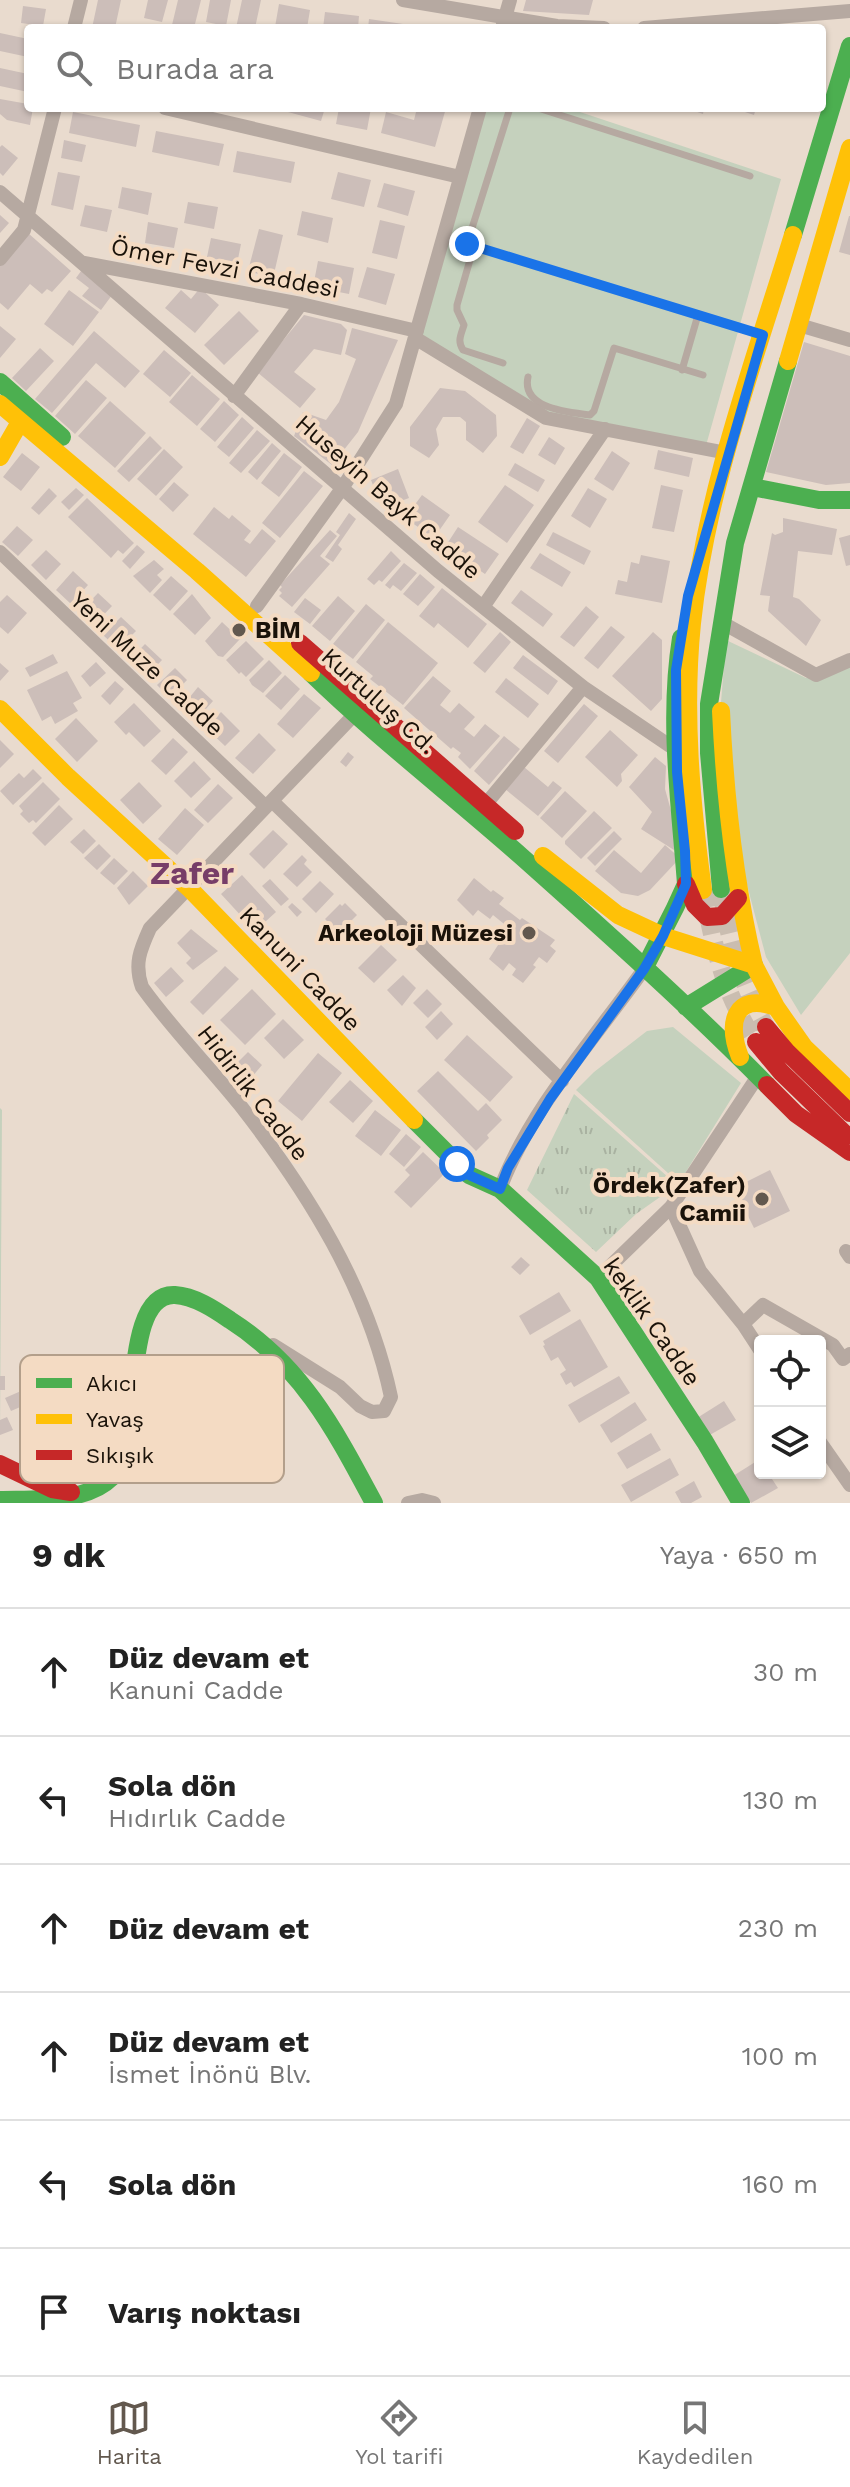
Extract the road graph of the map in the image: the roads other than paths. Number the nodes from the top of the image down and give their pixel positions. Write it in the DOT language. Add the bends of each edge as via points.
graph roads {
  1 [pos="81,0"];
  2 [pos="403,0"];
  3 [pos="510,0"];
  4 [pos="782,8"];
  5 [pos="850,11"];
  6 [pos="504,23"];
  7 [pos="75,24"];
  8 [pos="672,24"];
  9 [pos="850,46"];
  10 [pos="847,71"];
  11 [pos="54,112"];
  12 [pos="182,112"];
  13 [pos="479,112"];
  14 [pos="509,112"];
  15 [pos="550,112"];
  16 [pos="850,148"];
  17 [pos="750,176"];
  18 [pos="460,177"];
  19 [pos="0,192"];
  20 [pos="28,219"];
  21 [pos="474,246"];
  22 [pos="0,259"];
  23 [pos="84,263"];
  24 [pos="301,304"];
  25 [pos="698,315"];
  26 [pos="799,325"];
  27 [pos="416,334"];
  28 [pos="763,335"];
  29 [pos="850,340"];
  30 [pos="503,363"];
  31 [pos="682,370"];
  32 [pos="703,375"];
  33 [pos="528,377"];
  34 [pos="0,382"];
  35 [pos="234,396"];
  36 [pos="0,404"];
  37 [pos="20,422"];
  38 [pos="605,429"];
  39 [pos="727,453"];
  40 [pos="0,457"];
  41 [pos="343,487"];
  42 [pos="752,487"];
  43 [pos="850,500"];
  44 [pos="707,534"];
  45 [pos="0,552"];
  46 [pos="257,606"];
  47 [pos="483,607"];
  48 [pos="721,622"];
  49 [pos="715,659"];
  50 [pos="850,660"];
  51 [pos="583,687"];
  52 [pos="0,709"];
  53 [pos="354,715"];
  54 [pos="676,750"];
  55 [pos="269,804"];
  56 [pos="485,805"];
  57 [pos="189,888"];
  58 [pos="703,888"];
  59 [pos="738,898"];
  60 [pos="675,908"];
  61 [pos="618,915"];
  62 [pos="663,936"];
  63 [pos="754,965"];
  64 [pos="644,969"];
  65 [pos="686,1007"];
  66 [pos="776,1007"];
  67 [pos="740,1058"];
  68 [pos="758,1076"];
  69 [pos="562,1081"];
  70 [pos="850,1091"];
  71 [pos="850,1113"];
  72 [pos="850,1139"];
  73 [pos="850,1152"];
  74 [pos="500,1189"];
  75 [pos="671,1207"];
  76 [pos="598,1278"];
  77 [pos="743,1324"];
  78 [pos="249,1330"];
  79 [pos="754,1341"];
  80 [pos="850,1354"];
  81 [pos="136,1355"];
  82 [pos="279,1355"];
  83 [pos="284,1360"];
  84 [pos="826,1451"];
  85 [pos="0,1464"];
  86 [pos="20,1474"];
  87 [pos="40,1483"];
  88 [pos="104,1483"];
  89 [pos="850,1485"];
  90 [pos="79,1494"];
  91 [pos="0,1500"];
  92 [pos="374,1503"];
  93 [pos="408,1503"];
  94 [pos="434,1503"];
  95 [pos="741,1503"];
  1 -- 7 [label="street"];
  2 -- 6 [label="street"];
  3 -- 6 [label="street"];
  4 -- 5 [label="street"];
  4 -- 8 [label="street"];
  9 -- 10 [label="main road"];
  10 -- 28 [label="main road"];
  11 -- 20 [label="street"];
  12 -- 18 [label="street"];
  13 -- 18 [label="street"];
  14 -- 21 [label="lane" via="467,244"];
  15 -- 17 [label="lane"];
  16 -- 26 [label="main road"];
  18 -- 27 [label="street"];
  19 -- 20 [label="street, Ömer Fevzi Caddesi"];
  20 -- 22 [label="street"];
  20 -- 23 [label="street, Ömer Fevzi Caddesi"];
  21 -- 25 [label="lane"];
  21 -- 30 [label="lane" via="457,305 464,325 460,345"];
  23 -- 24 [label="street, Ömer Fevzi Caddesi"];
  23 -- 35 [label="street, Huseyin Bayk Cadde"];
  24 -- 27 [label="street, Ömer Fevzi Caddesi"];
  24 -- 35 [label="street"];
  25 -- 28 [label="lane"];
  25 -- 31 [label="lane"];
  26 -- 29 [label="street"];
  26 -- 42 [label="main road"];
  27 -- 38 [label="street, Ömer Fevzi Caddesi" via="546,418"];
  27 -- 41 [label="street" via="396,404"];
  28 -- 39 [label="main road"];
  31 -- 32 [label="lane"];
  31 -- 33 [label="lane" via="614,348 590,415 535,400"];
  34 -- 46 [label="main road, Kurtuluş Cd."];
  35 -- 41 [label="street, Huseyin Bayk Cadde"];
  36 -- 37 [label="main road, Kurtuluş Cd."];
  37 -- 40 [label="main road"];
  37 -- 53 [label="main road, Kurtuluş Cd." via="207,579"];
  38 -- 39 [label="street, Ömer Fevzi Caddesi"];
  38 -- 47 [label="street"];
  39 -- 44 [label="main road"];
  41 -- 46 [label="street"];
  41 -- 47 [label="street, Huseyin Bayk Cadde"];
  42 -- 43 [label="main road" via="819,500"];
  42 -- 48 [label="main road" via="735,543"];
  44 -- 54 [label="main road" via="688,596 676,670"];
  44 -- 58 [label="main road" via="692,623 689,695"];
  45 -- 55 [label="street, Yeni Muze Cadde"];
  46 -- 56 [label="main road, Kurtuluş Cd."];
  47 -- 51 [label="street, Huseyin Bayk Cadde"];
  48 -- 49 [label="main road"];
  48 -- 50 [label="street" via="816,675"];
  49 -- 58 [label="main road"];
  49 -- 59 [label="main road"];
  51 -- 54 [label="street, Huseyin Bayk Cadde"];
  51 -- 56 [label="street"];
  52 -- 57 [label="main road, Kanuni Cadde"];
  53 -- 55 [label="street, Hidirlik Cadde"];
  53 -- 64 [label="main road, Kurtuluş Cd."];
  54 -- 58 [label="main road"];
  55 -- 57 [label="street, Hidirlik Cadde"];
  55 -- 69 [label="street, Yeni Muze Cadde"];
  56 -- 61 [label="main road, Kurtuluş Cd."];
  57 -- 74 [label="main road, Kanuni Cadde" via="441,1149 469,1175"];
  57 -- 78 [label="street, Hidirlik Cadde" via="150,928 138,952 142,987 240,1106 329,1233 371,1321 389,1386 388,1406 372,1412 360,1406 340,1387"];
  58 -- 59 [label="main road" via="690,900 700,914 712,918 730,912"];
  58 -- 60 [label="main road"];
  59 -- 63 [label="main road"];
  60 -- 61 [label="main road"];
  60 -- 62 [label="main road"];
  61 -- 62 [label="main road, Kurtuluş Cd."];
  62 -- 63 [label="main road, Kurtuluş Cd."];
  62 -- 64 [label="main road"];
  63 -- 65 [label="main road"];
  63 -- 66 [label="main road"];
  64 -- 65 [label="main road, Kurtuluş Cd."];
  64 -- 69 [label="street"];
  65 -- 67 [label="main road, Kurtuluş Cd."];
  66 -- 67 [label="main road" via="758,1001 737,1013 732,1028"];
  66 -- 70 [label="main road" via="804,1047"];
  67 -- 68 [label="main road, Kurtuluş Cd."];
  68 -- 73 [label="main road, Kurtuluş Cd." via="796,1114"];
  68 -- 75 [label="street"];
  69 -- 74 [label="street"];
  71 -- 72 [label="main road" via="761,1034 795,1087"];
  74 -- 76 [label="main road, keklik Cadde"];
  75 -- 76 [label="street"];
  75 -- 77 [label="street" via="700,1271"];
  76 -- 95 [label="main road, keklik Cadde"];
  77 -- 79 [label="street"];
  77 -- 80 [label="street" via="763,1305 833,1345 843,1359"];
  78 -- 81 [label="main road" via="187,1297 167,1295 151,1302 142,1319"];
  78 -- 82 [label="main road"];
  83 -- 92 [label="main road" via="321,1406"];
  84 -- 89 [label="street"];
  85 -- 86 [label="main road"];
  87 -- 90 [label="main road"];
  88 -- 90 [label="main road"];
  90 -- 91 [label="main road" via="56,1500"];
  93 -- 94 [label="street"];
}
